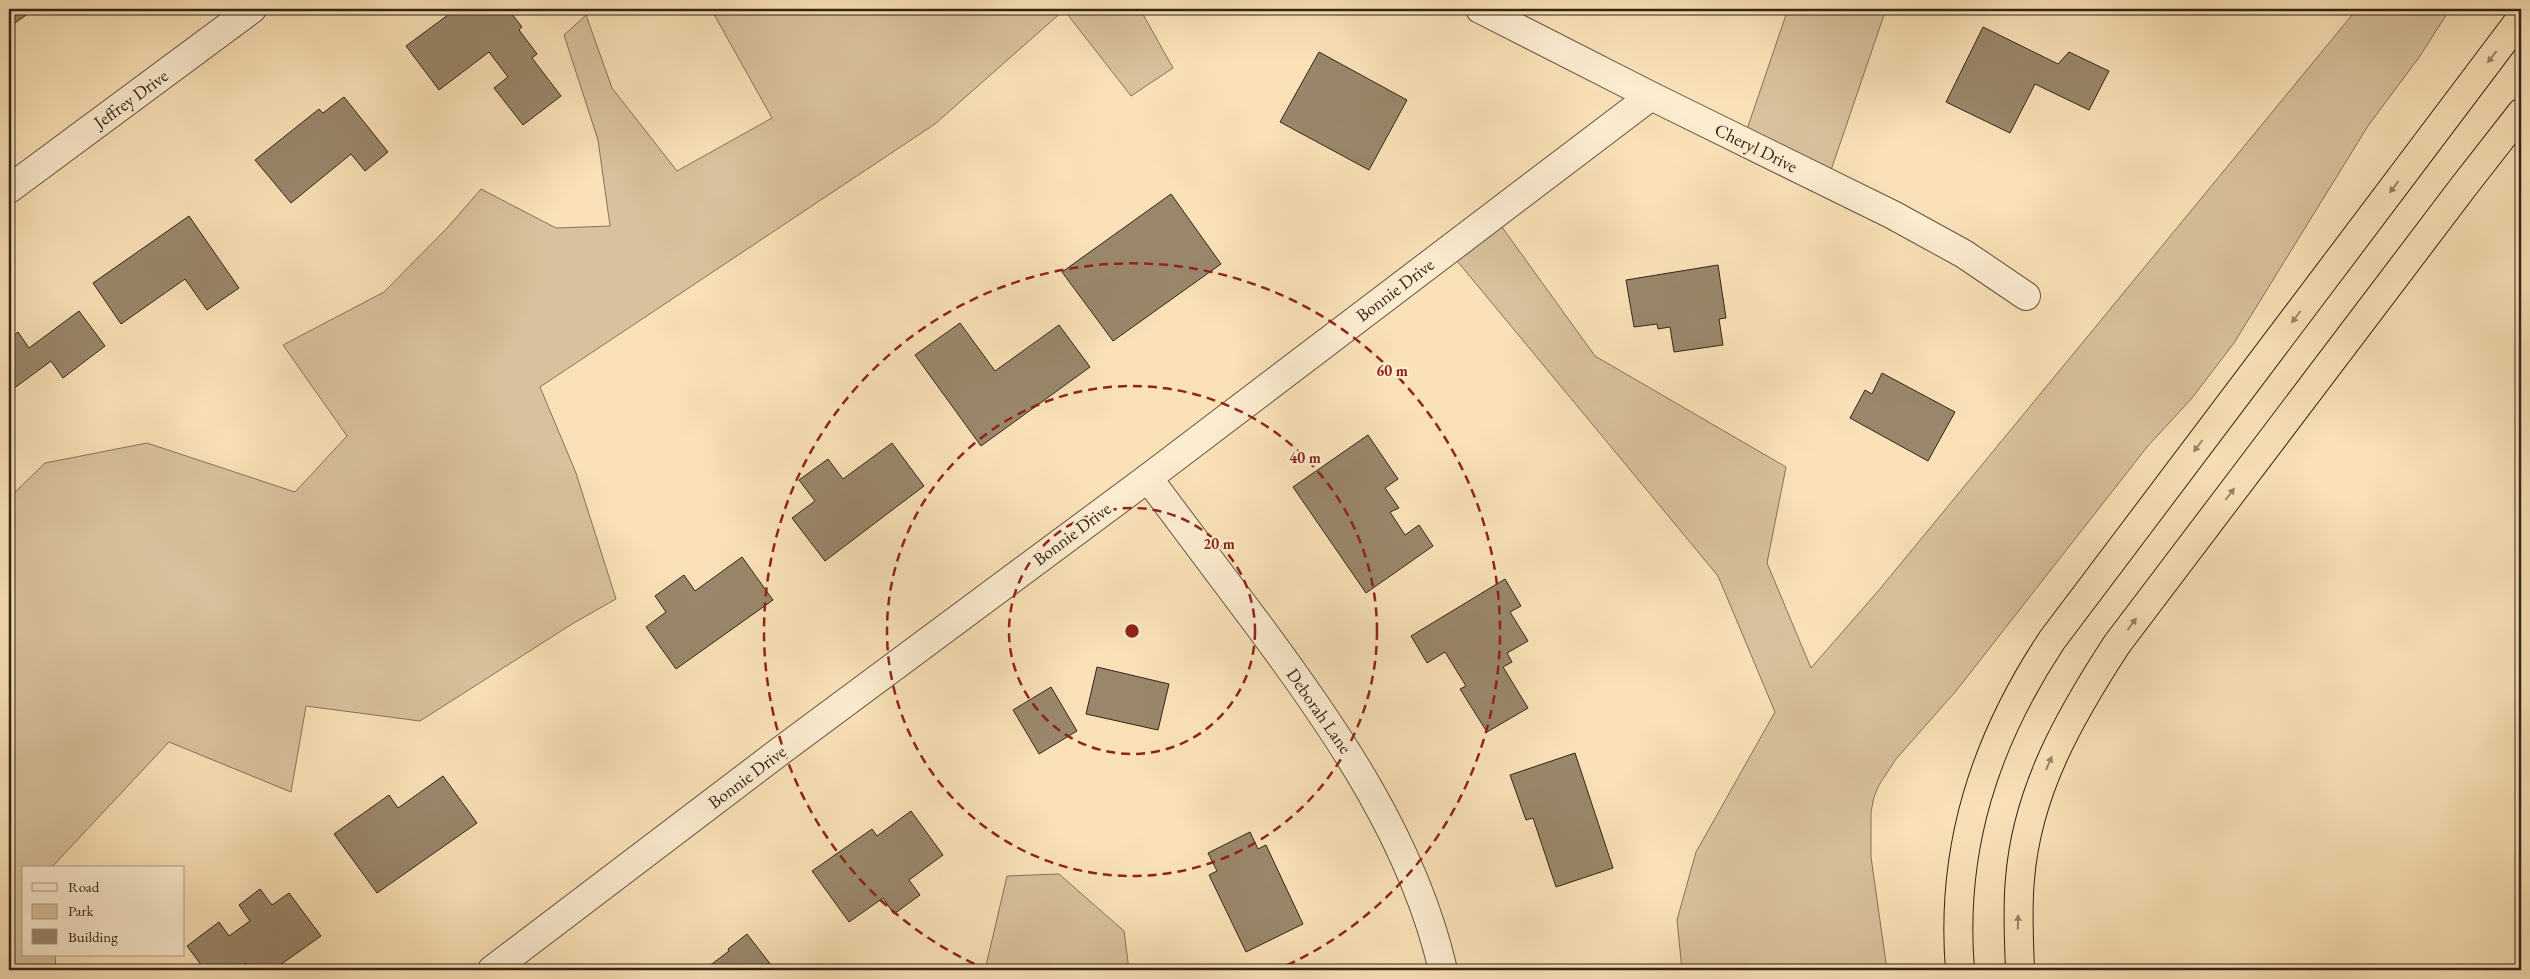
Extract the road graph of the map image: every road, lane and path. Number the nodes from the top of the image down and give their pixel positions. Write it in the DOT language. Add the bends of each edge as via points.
graph roads {
  1 [pos="252,9"];
  2 [pos="1480,9"];
  3 [pos="2521,18"];
  4 [pos="1651,96"];
  5 [pos="2521,113"];
  6 [pos="9,189"];
  7 [pos="2026,296"];
  8 [pos="1148,478"];
  9 [pos="492,970"];
  10 [pos="1444,970"];
  11 [pos="1960,970"];
  12 [pos="2020,970"];
  1 -- 6 [label="street, Jeffrey Drive"];
  2 -- 4 [label="street, Cheryl Drive"];
  3 -- 11 [label="highway, one-way" via="2052,640 2020,690 1993,746 1967,834 1959,899"];
  4 -- 7 [label="street, Cheryl Drive" via="1893,215 1964,254"];
  4 -- 8 [label="street, Bonnie Drive"];
  12 -- 5 [label="highway, one-way" via="2018,923 2025,842 2048,765 2087,691 2135,620"];
  8 -- 9 [label="street, Bonnie Drive" via="805,732"];
  8 -- 10 [label="street, Deborah Lane" via="1295,674 1350,754 1388,821 1416,884"];
}
